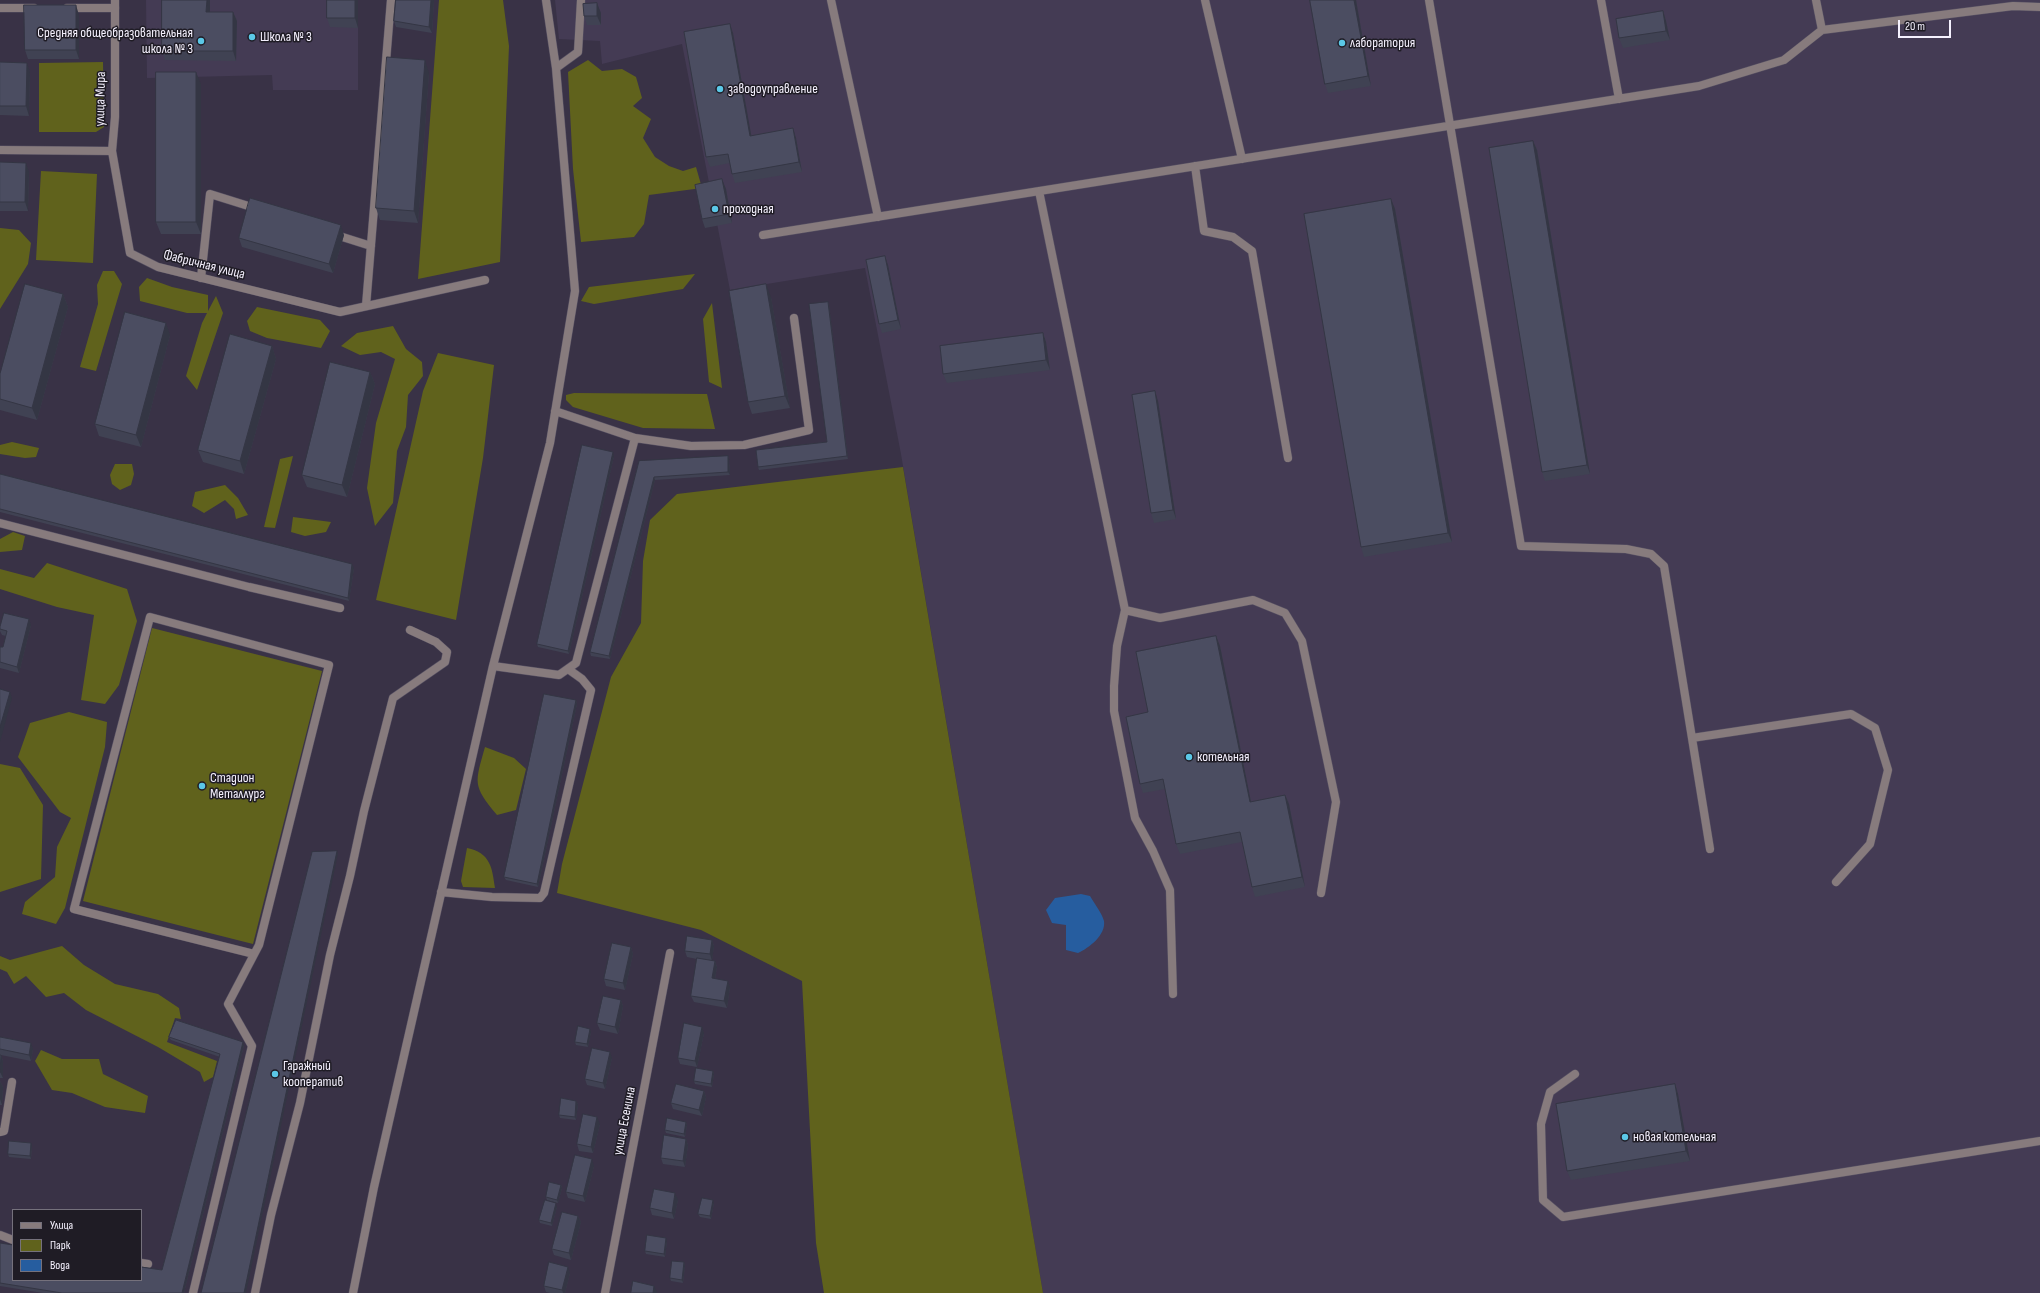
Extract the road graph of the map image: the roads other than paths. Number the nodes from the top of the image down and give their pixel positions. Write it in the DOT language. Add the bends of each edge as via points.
graph roads {
  1 [pos="391,0"];
  2 [pos="546,0"];
  3 [pos="581,0"];
  4 [pos="831,0"];
  5 [pos="1205,0"];
  6 [pos="1432,0"];
  7 [pos="1601,0"];
  8 [pos="1816,0"];
  9 [pos="115,4"];
  10 [pos="2040,7"];
  11 [pos="0,8"];
  12 [pos="46,8"];
  13 [pos="61,8"];
  14 [pos="1822,30"];
  15 [pos="556,68"];
  16 [pos="1619,99"];
  17 [pos="1452,126"];
  18 [pos="0,150"];
  19 [pos="112,151"];
  20 [pos="1242,159"];
  21 [pos="1195,166"];
  22 [pos="1039,191"];
  23 [pos="268,213"];
  24 [pos="878,217"];
  25 [pos="327,232"];
  26 [pos="763,235"];
  27 [pos="371,246"];
  28 [pos="201,278"];
  29 [pos="485,280"];
  30 [pos="366,306"];
  31 [pos="794,318"];
  32 [pos="555,411"];
  33 [pos="635,438"];
  34 [pos="1288,458"];
  35 [pos="0,522"];
  36 [pos="340,608"];
  37 [pos="1125,610"];
  38 [pos="410,630"];
  39 [pos="493,666"];
  40 [pos="568,669"];
  41 [pos="1692,738"];
  42 [pos="1710,849"];
  43 [pos="1836,882"];
  44 [pos="441,892"];
  45 [pos="1321,893"];
  46 [pos="670,953"];
  47 [pos="254,954"];
  48 [pos="1173,994"];
  49 [pos="1575,1074"];
  50 [pos="12,1082"];
  51 [pos="0,1132"];
  52 [pos="2040,1141"];
  53 [pos="0,1235"];
  54 [pos="12,1240"];
  55 [pos="192,1293"];
  56 [pos="255,1293"];
  57 [pos="353,1293"];
  58 [pos="605,1293"];
  1 -- 27 [label="street"];
  2 -- 15 [label="street"];
  3 -- 15 [label="street" via="578,52"];
  4 -- 24 [label="street"];
  5 -- 20 [label="street"];
  6 -- 17 [label="street"];
  7 -- 16 [label="street"];
  8 -- 14 [label="street"];
  9 -- 13 [label="street"];
  9 -- 19 [label="street, улица Мира" via="115,116"];
  10 -- 14 [label="street" via="2013,6"];
  11 -- 12 [label="street"];
  14 -- 16 [label="street" via="1784,60 1699,86"];
  15 -- 32 [label="street" via="575,291"];
  16 -- 17 [label="street"];
  17 -- 20 [label="street"];
  17 -- 41 [label="street" via="1521,546 1626,549 1651,554 1664,566"];
  18 -- 19 [label="street"];
  19 -- 28 [label="street, Фабричная улица" via="130,253 158,267"];
  20 -- 21 [label="street"];
  21 -- 22 [label="street"];
  21 -- 34 [label="street" via="1204,231 1233,237 1252,251"];
  22 -- 24 [label="street"];
  22 -- 37 [label="street"];
  23 -- 28 [label="street" via="210,194"];
  24 -- 26 [label="street"];
  25 -- 27 [label="street"];
  27 -- 30 [label="street"];
  28 -- 30 [label="street, Фабричная улица" via="340,312"];
  29 -- 30 [label="street, Фабричная улица"];
  31 -- 33 [label="street" via="809,430 744,445 691,446"];
  32 -- 33 [label="street"];
  32 -- 39 [label="street" via="550,443"];
  33 -- 40 [label="street" via="576,663"];
  35 -- 36 [label="street" via="248,587"];
  37 -- 45 [label="street" via="1160,618 1253,600 1285,613 1302,641 1336,802"];
  37 -- 48 [label="street" via="1117,646 1114,711 1135,818 1170,890"];
  38 -- 56 [label="street" via="436,642 447,652 445,662 394,698 330,955 300,1103 271,1215"];
  39 -- 40 [label="street" via="559,676"];
  39 -- 44 [label="street"];
  40 -- 44 [label="street" via="582,679 591,690 544,894 540,898"];
  41 -- 42 [label="street"];
  41 -- 43 [label="street" via="1851,714 1875,728 1888,770 1870,844"];
  44 -- 57 [label="street" via="374,1187"];
  46 -- 58 [label="street, улица Есенина"];
  47 -- 47 [label="street" via="259,945 329,665 150,617 74,909"];
  47 -- 55 [label="street" via="228,1004 252,1046"];
  49 -- 52 [label="street" via="1550,1092 1541,1124 1543,1200 1563,1217"];
  50 -- 51 [label="street" via="4,1132"];
  53 -- 54 [label="street"];
}
